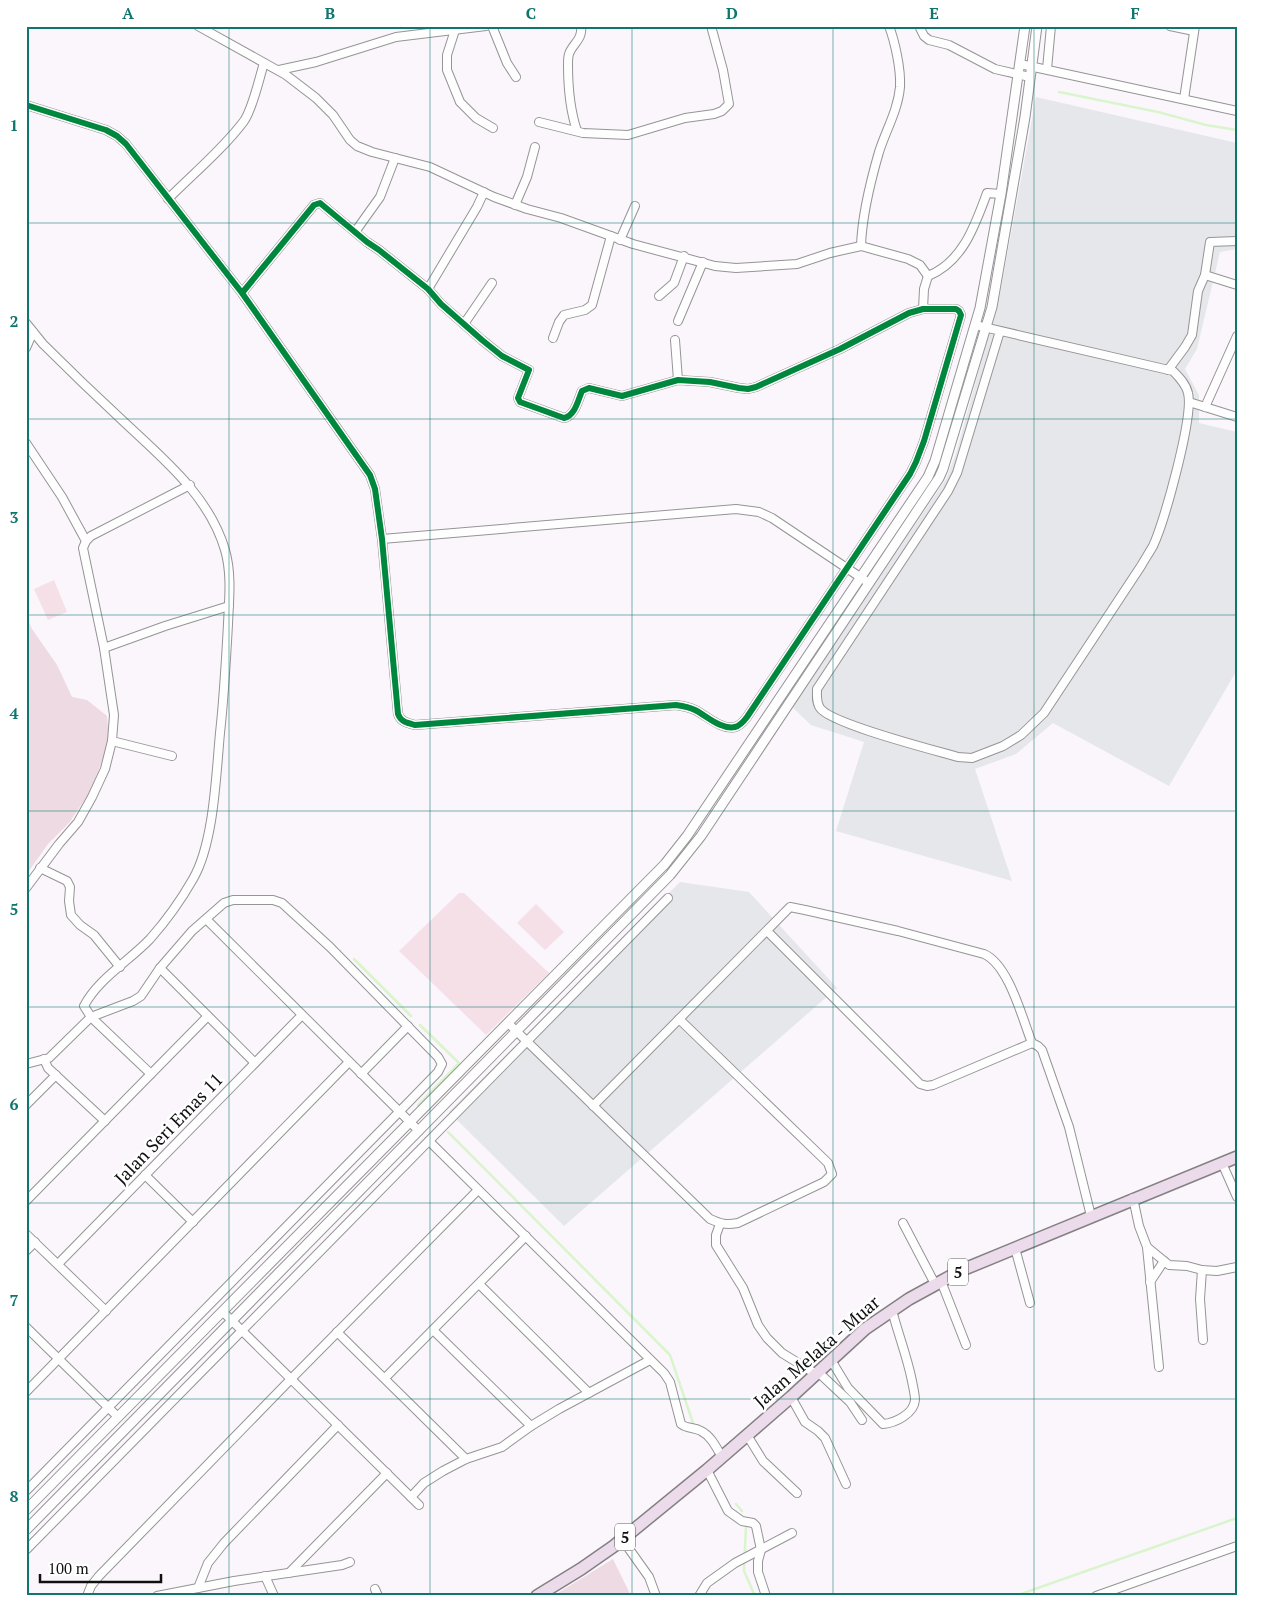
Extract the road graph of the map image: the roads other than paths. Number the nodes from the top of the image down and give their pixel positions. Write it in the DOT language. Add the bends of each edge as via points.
graph roads {
  1 [pos="198,26"];
  2 [pos="486,26"];
  3 [pos="492,26"];
  4 [pos="581,26"];
  5 [pos="711,26"];
  6 [pos="889,26"];
  7 [pos="1025,26"];
  8 [pos="1037,26"];
  9 [pos="1051,26"];
  10 [pos="1170,26"];
  11 [pos="920,28"];
  12 [pos="1195,28"];
  13 [pos="455,30"];
  14 [pos="264,63"];
  15 [pos="1020,64"];
  16 [pos="1032,66"];
  17 [pos="1047,69"];
  18 [pos="279,70"];
  19 [pos="1019,75"];
  20 [pos="516,76"];
  21 [pos="1030,77"];
  22 [pos="1184,99"];
  23 [pos="26,105"];
  24 [pos="1237,111"];
  25 [pos="539,122"];
  26 [pos="493,128"];
  27 [pos="577,131"];
  28 [pos="535,146"];
  29 [pos="395,158"];
  30 [pos="484,192"];
  31 [pos="1001,194"];
  32 [pos="168,199"];
  33 [pos="515,205"];
  34 [pos="635,206"];
  35 [pos="355,232"];
  36 [pos="611,236"];
  37 [pos="620,240"];
  38 [pos="1237,241"];
  39 [pos="861,246"];
  40 [pos="684,256"];
  41 [pos="704,262"];
  42 [pos="928,276"];
  43 [pos="1205,276"];
  44 [pos="492,283"];
  45 [pos="1237,285"];
  46 [pos="428,289"];
  47 [pos="242,293"];
  48 [pos="659,296"];
  49 [pos="923,309"];
  50 [pos="678,321"];
  51 [pos="26,323"];
  52 [pos="464,324"];
  53 [pos="975,325"];
  54 [pos="986,328"];
  55 [pos="1000,331"];
  56 [pos="32,332"];
  57 [pos="1237,336"];
  58 [pos="553,338"];
  59 [pos="675,340"];
  60 [pos="26,348"];
  61 [pos="1168,370"];
  62 [pos="678,380"];
  63 [pos="1189,402"];
  64 [pos="1205,407"];
  65 [pos="1237,417"];
  66 [pos="26,443"];
  67 [pos="190,485"];
  68 [pos="382,539"];
  69 [pos="86,541"];
  70 [pos="847,567"];
  71 [pos="861,577"];
  72 [pos="869,583"];
  73 [pos="229,606"];
  74 [pos="104,648"];
  75 [pos="112,741"];
  76 [pos="172,756"];
  77 [pos="40,868"];
  78 [pos="26,888"];
  79 [pos="668,898"];
  80 [pos="206,919"];
  81 [pos="767,931"];
  82 [pos="120,967"];
  83 [pos="160,968"];
  84 [pos="302,1015"];
  85 [pos="208,1016"];
  86 [pos="91,1017"];
  87 [pos="679,1019"];
  88 [pos="508,1023"];
  89 [pos="408,1026"];
  90 [pos="517,1032"];
  91 [pos="527,1042"];
  92 [pos="1032,1043"];
  93 [pos="44,1060"];
  94 [pos="349,1062"];
  95 [pos="255,1063"];
  96 [pos="26,1064"];
  97 [pos="151,1074"];
  98 [pos="361,1074"];
  99 [pos="56,1075"];
  100 [pos="26,1105"];
  101 [pos="593,1106"];
  102 [pos="400,1112"];
  103 [pos="105,1121"];
  104 [pos="409,1122"];
  105 [pos="418,1132"];
  106 [pos="429,1141"];
  107 [pos="1237,1157"];
  108 [pos="1222,1163"];
  109 [pos="145,1175"];
  110 [pos="478,1190"];
  111 [pos="1237,1197"];
  112 [pos="1133,1198"];
  113 [pos="26,1201"];
  114 [pos="1091,1216"];
  115 [pos="193,1222"];
  116 [pos="903,1223"];
  117 [pos="720,1224"];
  118 [pos="26,1234"];
  119 [pos="526,1236"];
  120 [pos="35,1242"];
  121 [pos="1147,1246"];
  122 [pos="1015,1248"];
  123 [pos="26,1251"];
  124 [pos="1164,1262"];
  125 [pos="58,1264"];
  126 [pos="1237,1267"];
  127 [pos="1202,1270"];
  128 [pos="938,1282"];
  129 [pos="1150,1282"];
  130 [pos="479,1284"];
  131 [pos="1030,1303"];
  132 [pos="892,1310"];
  133 [pos="106,1311"];
  134 [pos="223,1312"];
  135 [pos="232,1321"];
  136 [pos="26,1327"];
  137 [pos="242,1330"];
  138 [pos="433,1330"];
  139 [pos="337,1332"];
  140 [pos="1203,1340"];
  141 [pos="966,1345"];
  142 [pos="58,1359"];
  143 [pos="650,1360"];
  144 [pos="832,1360"];
  145 [pos="1159,1367"];
  146 [pos="817,1373"];
  147 [pos="291,1378"];
  148 [pos="385,1378"];
  149 [pos="26,1392"];
  150 [pos="589,1393"];
  151 [pos="791,1397"];
  152 [pos="108,1408"];
  153 [pos="118,1417"];
  154 [pos="862,1420"];
  155 [pos="338,1425"];
  156 [pos="531,1426"];
  157 [pos="747,1435"];
  158 [pos="722,1457"];
  159 [pos="466,1459"];
  160 [pos="707,1470"];
  161 [pos="387,1473"];
  162 [pos="846,1484"];
  163 [pos="26,1491"];
  164 [pos="797,1493"];
  165 [pos="411,1497"];
  166 [pos="419,1505"];
  167 [pos="26,1510"];
  168 [pos="28,1523"];
  169 [pos="792,1533"];
  170 [pos="622,1539"];
  171 [pos="1237,1546"];
  172 [pos="26,1550"];
  173 [pos="758,1552"];
  174 [pos="350,1562"];
  175 [pos="289,1573"];
  176 [pos="265,1576"];
  177 [pos="198,1588"];
  178 [pos="86,1596"];
  179 [pos="157,1596"];
  180 [pos="274,1596"];
  181 [pos="537,1596"];
  182 [pos="656,1596"];
  183 [pos="699,1596"];
  184 [pos="766,1596"];
  185 [pos="1096,1596"];
  1 -- 14 [label="street"];
  2 -- 13 [label="street"];
  3 -- 20 [label="street"];
  4 -- 27 [label="street" via="577,43 569,54 568,84"];
  5 -- 27 [label="street" via="723,70 727,108 628,135"];
  6 -- 39 [label="street" via="898,63 898,102 880,152 861,226"];
  7 -- 15 [label="street"];
  8 -- 16 [label="street"];
  9 -- 17 [label="street"];
  10 -- 12 [label="street"];
  11 -- 19 [label="street" via="929,40 949,45 986,66"];
  12 -- 22 [label="street"];
  13 -- 18 [label="street" via="396,37"];
  13 -- 26 [label="street" via="447,54 447,70 456,94 476,118"];
  14 -- 18 [label="street"];
  14 -- 32 [label="street" via="245,120"];
  15 -- 16 [label="street"];
  15 -- 19 [label="street"];
  16 -- 17 [label="street"];
  16 -- 21 [label="street"];
  17 -- 22 [label="street"];
  18 -- 29 [label="street" via="316,98 357,146"];
  19 -- 21 [label="street"];
  19 -- 31 [label="street"];
  21 -- 54 [label="street"];
  22 -- 24 [label="street"];
  23 -- 32 [label="street" via="117,136"];
  25 -- 27 [label="street"];
  28 -- 33 [label="street"];
  29 -- 30 [label="street" via="430,167"];
  29 -- 35 [label="street" via="380,197"];
  30 -- 33 [label="street"];
  30 -- 46 [label="street"];
  31 -- 42 [label="street" via="987,193 958,255 939,272"];
  31 -- 53 [label="street"];
  32 -- 47 [label="street"];
  33 -- 36 [label="street"];
  34 -- 37 [label="street"];
  35 -- 46 [label="street"];
  35 -- 47 [label="street" via="318,203"];
  36 -- 37 [label="street"];
  36 -- 58 [label="street" via="592,305 564,315"];
  37 -- 40 [label="street"];
  38 -- 43 [label="street" via="1210,242"];
  39 -- 41 [label="street" via="797,264 736,268"];
  39 -- 42 [label="street" via="908,259 920,265"];
  40 -- 41 [label="street"];
  40 -- 48 [label="street" via="674,283"];
  41 -- 50 [label="street"];
  42 -- 49 [label="street"];
  43 -- 45 [label="street"];
  43 -- 61 [label="street" via="1198,291 1192,335"];
  44 -- 52 [label="street"];
  46 -- 52 [label="street"];
  47 -- 68 [label="street" via="370,475"];
  49 -- 62 [label="street" via="756,386 739,388"];
  49 -- 70 [label="street" via="956,309 960,315 916,462"];
  51 -- 56 [label="street"];
  52 -- 62 [label="street" via="502,356 529,370 518,398 520,402 564,418 572,414 585,389 622,396"];
  53 -- 54 [label="street"];
  53 -- 71 [label="street" via="928,478"];
  54 -- 55 [label="street"];
  54 -- 72 [label="street" via="939,478"];
  55 -- 61 [label="street"];
  55 -- 63 [label="street" via="957,473 948,491 817,689 820,708 845,723 958,757 982,755 1021,736 1044,713 1153,545 1170,499"];
  56 -- 60 [label="street"];
  56 -- 67 [label="street"];
  57 -- 64 [label="street"];
  59 -- 62 [label="street"];
  61 -- 63 [label="street" via="1173,371 1184,384"];
  63 -- 64 [label="street"];
  64 -- 65 [label="street"];
  66 -- 69 [label="street" via="62,497"];
  67 -- 69 [label="street"];
  67 -- 73 [label="street" via="209,514 225,550"];
  68 -- 70 [label="street" via="736,510 759,512 772,518"];
  68 -- 70 [label="street" via="398,714 405,723 415,725 676,705 695,710 718,724 735,727 747,717"];
  69 -- 74 [label="street" via="83,548"];
  70 -- 71 [label="street"];
  71 -- 72 [label="street"];
  71 -- 88 [label="street" via="676,850"];
  72 -- 90 [label="street" via="683,860"];
  73 -- 74 [label="street"];
  73 -- 82 [label="street" via="225,687 205,847 194,878 172,911 149,940"];
  74 -- 75 [label="street" via="114,716"];
  75 -- 76 [label="street"];
  75 -- 77 [label="street" via="105,769 92,798 78,822"];
  77 -- 78 [label="street"];
  77 -- 82 [label="street" via="67,881 71,915 94,935"];
  79 -- 91 [label="street"];
  80 -- 83 [label="street"];
  80 -- 84 [label="street"];
  80 -- 89 [label="street" via="224,903 233,900 273,900 282,904"];
  81 -- 87 [label="street"];
  81 -- 92 [label="street" via="790,907 984,954 991,957 1004,973"];
  81 -- 92 [label="street" via="920,1084 933,1085"];
  82 -- 86 [label="street" via="88,998 84,1006"];
  83 -- 85 [label="street"];
  83 -- 86 [label="street" via="142,996"];
  84 -- 94 [label="street"];
  84 -- 95 [label="street, Jalan Seri Emas 11"];
  85 -- 95 [label="street"];
  85 -- 97 [label="street"];
  86 -- 93 [label="street"];
  86 -- 97 [label="street"];
  87 -- 101 [label="street"];
  87 -- 117 [label="street" via="828,1163 832,1174 824,1182 738,1223"];
  88 -- 90 [label="street"];
  88 -- 104 [label="street"];
  89 -- 98 [label="street"];
  89 -- 102 [label="street" via="442,1064"];
  90 -- 91 [label="street"];
  90 -- 105 [label="street"];
  91 -- 101 [label="street"];
  91 -- 106 [label="street"];
  92 -- 114 [label="street" via="1042,1050 1068,1127"];
  93 -- 96 [label="street"];
  93 -- 99 [label="street"];
  94 -- 98 [label="street"];
  94 -- 115 [label="street"];
  95 -- 109 [label="street, Jalan Seri Emas 11"];
  97 -- 103 [label="street"];
  98 -- 102 [label="street"];
  99 -- 100 [label="street"];
  99 -- 103 [label="street"];
  101 -- 117 [label="street" via="710,1219"];
  102 -- 104 [label="street"];
  102 -- 152 [label="street"];
  103 -- 113 [label="street"];
  104 -- 105 [label="street"];
  104 -- 134 [label="street"];
  105 -- 135 [label="street"];
  106 -- 110 [label="street"];
  106 -- 137 [label="street"];
  107 -- 108 [label="main road, Jalan Melaka - Muar / 5"];
  108 -- 111 [label="street"];
  108 -- 112 [label="main road, Jalan Melaka - Muar / 5"];
  109 -- 115 [label="street"];
  109 -- 125 [label="street, Jalan Seri Emas 11"];
  110 -- 119 [label="street"];
  110 -- 139 [label="street"];
  112 -- 114 [label="main road, Jalan Melaka - Muar / 5"];
  112 -- 121 [label="street"];
  114 -- 122 [label="main road, Jalan Melaka - Muar / 5"];
  115 -- 133 [label="street"];
  116 -- 128 [label="street"];
  117 -- 146 [label="street" via="716,1245 743,1288 758,1325 782,1353"];
  118 -- 120 [label="street"];
  119 -- 130 [label="street"];
  119 -- 143 [label="street"];
  120 -- 123 [label="street"];
  120 -- 125 [label="street"];
  121 -- 124 [label="street"];
  121 -- 129 [label="street"];
  122 -- 128 [label="main road, Jalan Melaka - Muar / 5"];
  122 -- 131 [label="street"];
  124 -- 127 [label="street" via="1169,1266"];
  124 -- 129 [label="street"];
  125 -- 133 [label="street"];
  126 -- 127 [label="street"];
  127 -- 140 [label="street"];
  128 -- 132 [label="main road, Jalan Melaka - Muar / 5"];
  128 -- 141 [label="street"];
  129 -- 145 [label="street"];
  130 -- 138 [label="street"];
  130 -- 150 [label="street"];
  132 -- 144 [label="main road, Jalan Melaka - Muar / 5" via="865,1329"];
  132 -- 144 [label="street" via="908,1360 915,1401 906,1415 891,1424 883,1424 848,1388"];
  133 -- 142 [label="street"];
  134 -- 135 [label="street"];
  134 -- 153 [label="street"];
  135 -- 137 [label="street"];
  135 -- 168 [label="street"];
  136 -- 142 [label="street"];
  137 -- 147 [label="street"];
  137 -- 172 [label="street"];
  138 -- 148 [label="street"];
  138 -- 156 [label="street"];
  139 -- 147 [label="street"];
  139 -- 148 [label="street"];
  142 -- 149 [label="street"];
  142 -- 152 [label="street"];
  143 -- 150 [label="street"];
  143 -- 158 [label="street" via="670,1382 681,1424 711,1439"];
  144 -- 146 [label="main road, Jalan Melaka - Muar / 5"];
  146 -- 151 [label="main road, Jalan Melaka - Muar / 5"];
  146 -- 154 [label="street" via="850,1402"];
  147 -- 155 [label="street"];
  147 -- 178 [label="street" via="109,1566"];
  148 -- 159 [label="street"];
  150 -- 156 [label="street"];
  151 -- 157 [label="main road, Jalan Melaka - Muar / 5"];
  151 -- 162 [label="street" via="804,1422 825,1438"];
  152 -- 153 [label="street"];
  152 -- 163 [label="street"];
  153 -- 167 [label="street"];
  155 -- 161 [label="street"];
  155 -- 177 [label="street" via="224,1544 208,1563"];
  156 -- 159 [label="street" via="502,1447"];
  157 -- 158 [label="main road, Jalan Melaka - Muar / 5"];
  157 -- 164 [label="street" via="762,1461"];
  158 -- 160 [label="main road, Jalan Melaka - Muar / 5"];
  159 -- 165 [label="street" via="424,1483"];
  160 -- 170 [label="main road, Jalan Melaka - Muar / 5"];
  160 -- 173 [label="street" via="728,1511 756,1526"];
  161 -- 165 [label="street"];
  161 -- 175 [label="street"];
  165 -- 166 [label="street"];
  169 -- 173 [label="street"];
  170 -- 181 [label="main road, Jalan Melaka - Muar / 5"];
  170 -- 182 [label="street" via="649,1576"];
  171 -- 185 [label="street"];
  173 -- 183 [label="street" via="735,1563 707,1583"];
  173 -- 184 [label="street" via="758,1572"];
  174 -- 175 [label="street"];
  175 -- 176 [label="street"];
  176 -- 177 [label="street"];
  176 -- 180 [label="street"];
  177 -- 179 [label="street"];
}
